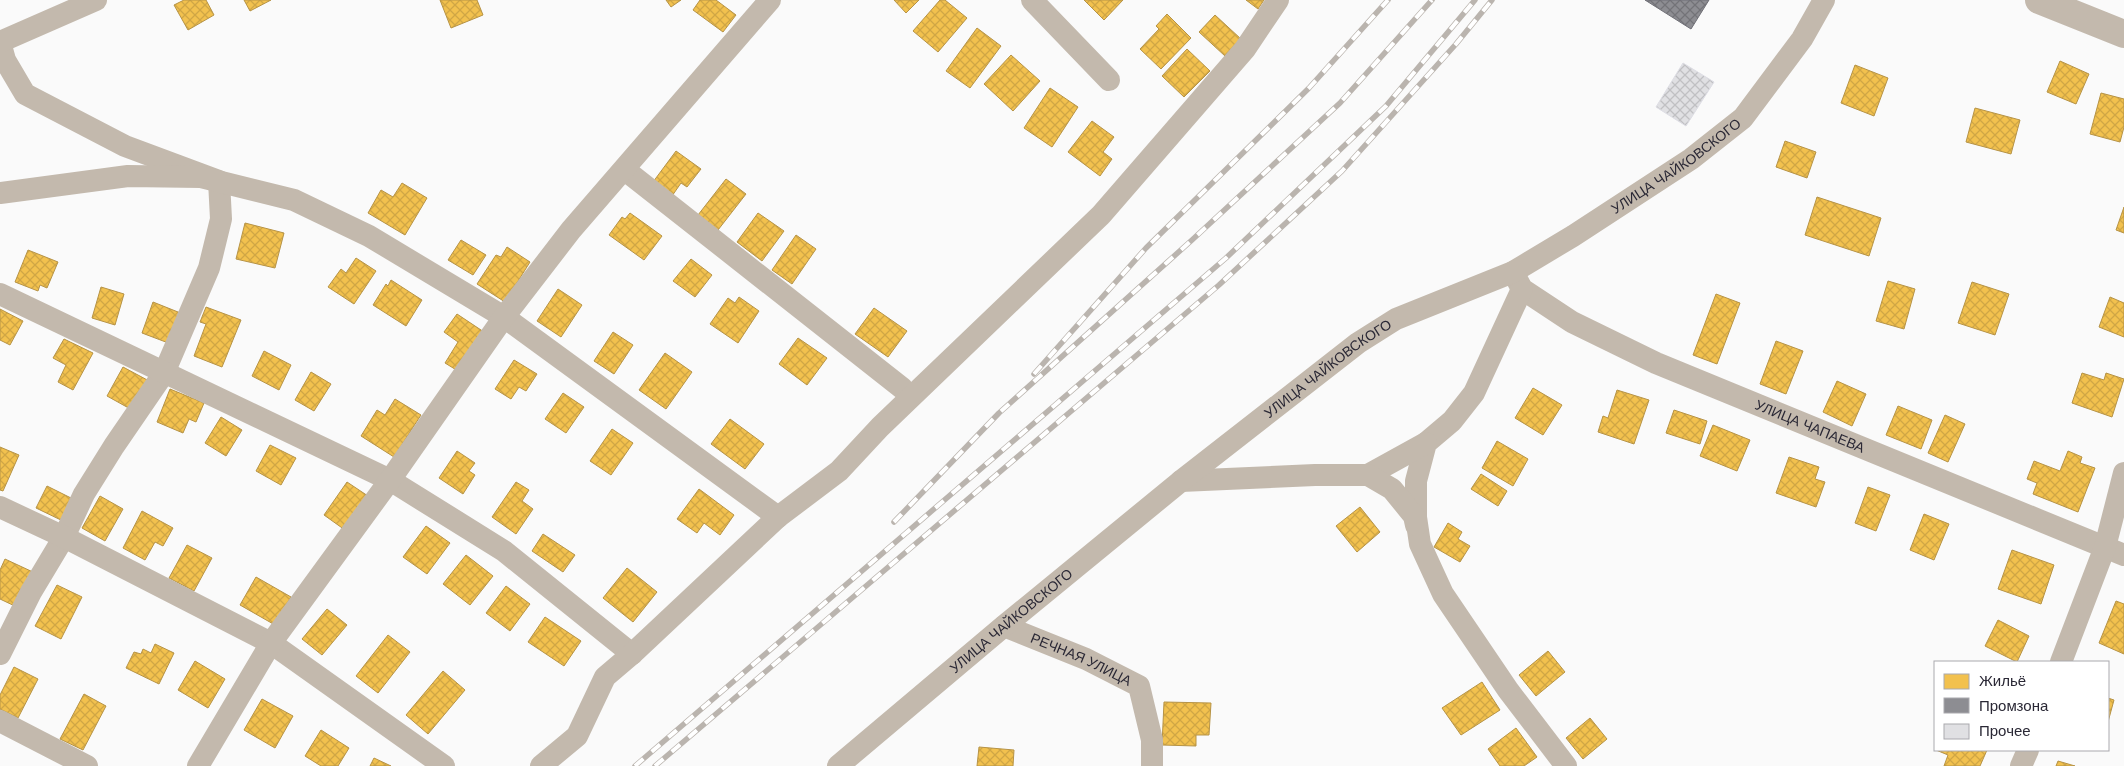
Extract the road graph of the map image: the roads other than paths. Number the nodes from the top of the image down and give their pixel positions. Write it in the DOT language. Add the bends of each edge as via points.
graph roads {
  1 [pos="96,0"];
  2 [pos="770,0"];
  3 [pos="1032,0"];
  4 [pos="1278,0"];
  5 [pos="1824,0"];
  6 [pos="2039,0"];
  7 [pos="2124,34"];
  8 [pos="0,42"];
  9 [pos="1110,80"];
  10 [pos="625,170"];
  11 [pos="219,181"];
  12 [pos="0,193"];
  13 [pos="1517,280"];
  14 [pos="0,294"];
  15 [pos="504,317"];
  16 [pos="164,373"];
  17 [pos="902,388"];
  18 [pos="1426,443"];
  19 [pos="2124,473"];
  20 [pos="1368,476"];
  21 [pos="390,480"];
  22 [pos="1180,481"];
  23 [pos="0,507"];
  24 [pos="778,517"];
  25 [pos="64,537"];
  26 [pos="1420,544"];
  27 [pos="2115,551"];
  28 [pos="1004,626"];
  29 [pos="271,643"];
  30 [pos="0,654"];
  31 [pos="632,654"];
  32 [pos="2061,661"];
  33 [pos="0,721"];
  34 [pos="2028,751"];
  35 [pos="87,766"];
  36 [pos="198,766"];
  37 [pos="444,766"];
  38 [pos="541,766"];
  39 [pos="838,766"];
  40 [pos="1152,766"];
  41 [pos="1566,766"];
  42 [pos="2021,766"];
  1 -- 8 [label="street"];
  2 -- 10 [label="street"];
  3 -- 9 [label="street"];
  4 -- 24 [label="street" via="1245,49 1101,215 880,427 839,471"];
  5 -- 13 [label="street, УЛИЦА ЧАЙКОВСКОГО" via="1802,39 1743,118 1691,158 1573,236"];
  6 -- 7 [label="street"];
  8 -- 11 [label="street" via="5,60 25,94 125,146"];
  10 -- 15 [label="street" via="571,230"];
  10 -- 17 [label="street"];
  11 -- 12 [label="street" via="201,177 128,176"];
  11 -- 15 [label="street" via="294,200 369,236"];
  11 -- 16 [label="street" via="221,219 209,268"];
  13 -- 18 [label="street" via="1474,393 1452,421"];
  13 -- 22 [label="street, УЛИЦА ЧАЙКОВСКОГО" via="1396,319 1358,343"];
  13 -- 27 [label="street, УЛИЦА ЧАПАЕВА" via="1572,322 1656,363"];
  14 -- 16 [label="street"];
  15 -- 21 [label="street"];
  15 -- 24 [label="street"];
  16 -- 21 [label="street"];
  16 -- 25 [label="street" via="89,486"];
  18 -- 20 [label="street"];
  18 -- 26 [label="street" via="1416,481"];
  19 -- 27 [label="street"];
  20 -- 22 [label="street"];
  20 -- 26 [label="street" via="1392,489 1414,516"];
  21 -- 29 [label="street"];
  21 -- 31 [label="street" via="504,551"];
  22 -- 28 [label="street, УЛИЦА ЧАЙКОВСКОГО"];
  23 -- 25 [label="street"];
  24 -- 31 [label="street"];
  25 -- 29 [label="street"];
  25 -- 30 [label="street" via="31,592"];
  26 -- 41 [label="street" via="1443,594 1508,690"];
  27 -- 32 [label="street"];
  28 -- 39 [label="street, УЛИЦА ЧАЙКОВСКОГО"];
  28 -- 40 [label="street, РЕЧНАЯ УЛИЦА" via="1086,659 1139,686 1152,740"];
  29 -- 36 [label="street"];
  29 -- 37 [label="street"];
  31 -- 38 [label="street" via="605,677 577,736"];
  33 -- 35 [label="street"];
  34 -- 42 [label="street"];
}
